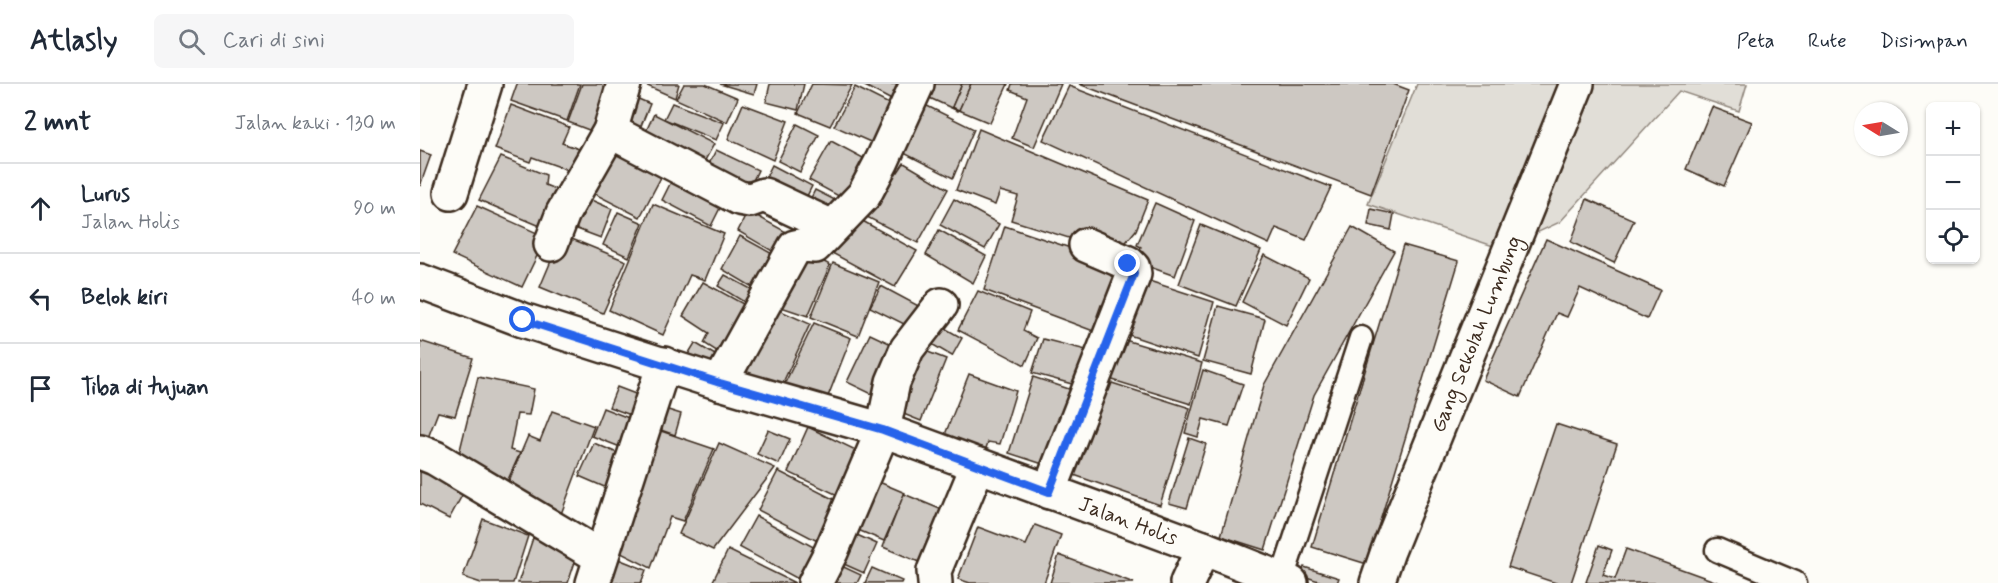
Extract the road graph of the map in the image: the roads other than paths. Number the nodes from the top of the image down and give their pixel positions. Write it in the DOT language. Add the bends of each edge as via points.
graph roads {
  1 [pos="485,84"];
  2 [pos="624,84"];
  3 [pos="917,84"];
  4 [pos="1576,84"];
  5 [pos="610,131"];
  6 [pos="452,193"];
  7 [pos="832,227"];
  8 [pos="551,244"];
  9 [pos="1086,245"];
  10 [pos="420,281"];
  11 [pos="941,304"];
  12 [pos="1360,338"];
  13 [pos="664,364"];
  14 [pos="720,383"];
  15 [pos="883,430"];
  16 [pos="420,452"];
  17 [pos="978,465"];
  18 [pos="1049,492"];
  19 [pos="1203,548"];
  20 [pos="1717,550"];
  21 [pos="597,570"];
  22 [pos="1286,581"];
  23 [pos="815,583"];
  24 [pos="935,583"];
  25 [pos="1187,583"];
  26 [pos="1377,583"];
  27 [pos="1796,583"];
  1 -- 6 [label="street"];
  2 -- 5 [label="street"];
  3 -- 7 [label="street" via="864,195"];
  4 -- 26 [label="street, Gang Sekolah Lumbung"];
  5 -- 7 [label="street" via="739,198 750,200 764,195"];
  5 -- 8 [label="street" via="563,213"];
  7 -- 14 [label="street" via="815,246 795,248"];
  9 -- 18 [label="street" via="1128,264 1134,274"];
  10 -- 13 [label="street, Jalan Holis" via="523,320"];
  11 -- 15 [label="street" via="907,349 893,382"];
  12 -- 22 [label="lane"];
  13 -- 14 [label="street, Jalan Holis"];
  13 -- 21 [label="street"];
  14 -- 15 [label="street, Jalan Holis"];
  15 -- 17 [label="street, Jalan Holis"];
  15 -- 23 [label="street"];
  16 -- 21 [label="street" via="435,458"];
  17 -- 18 [label="street, Jalan Holis"];
  17 -- 24 [label="street" via="934,571"];
  18 -- 19 [label="street, Jalan Holis"];
  19 -- 22 [label="street, Jalan Holis"];
  19 -- 25 [label="street"];
  20 -- 27 [label="lane"];
}
